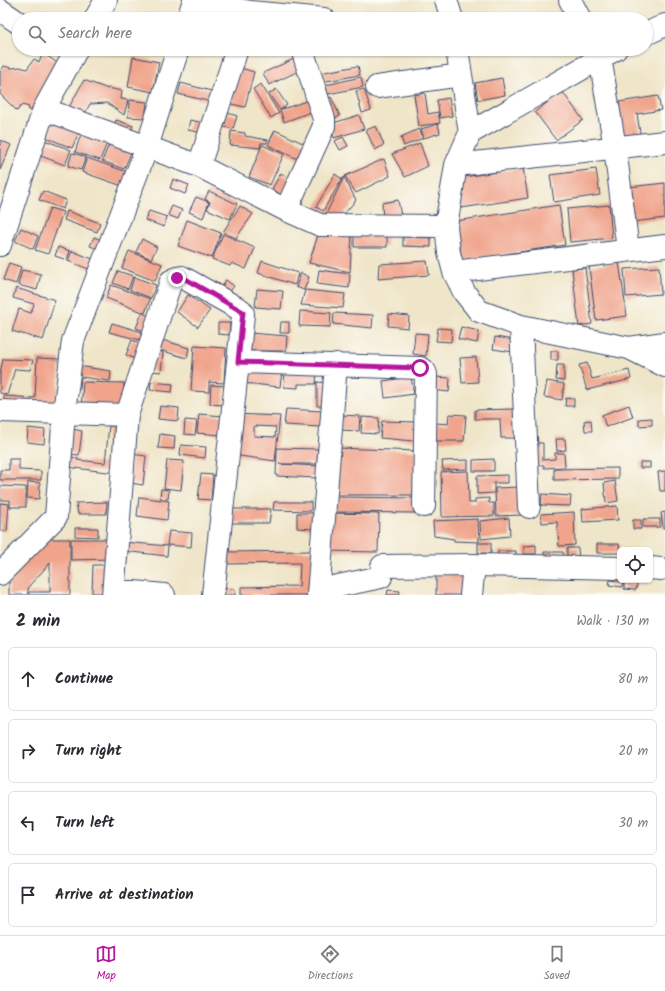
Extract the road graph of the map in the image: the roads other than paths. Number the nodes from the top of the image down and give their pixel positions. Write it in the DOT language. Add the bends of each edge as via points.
graph roads {
  1 [pos="106,0"];
  2 [pos="446,0"];
  3 [pos="570,0"];
  4 [pos="192,7"];
  5 [pos="0,10"];
  6 [pos="98,12"];
  7 [pos="223,12"];
  8 [pos="450,12"];
  9 [pos="576,12"];
  10 [pos="12,18"];
  11 [pos="665,25"];
  12 [pos="653,31"];
  13 [pos="66,56"];
  14 [pos="176,56"];
  15 [pos="235,56"];
  16 [pos="304,56"];
  17 [pos="458,56"];
  18 [pos="597,56"];
  19 [pos="604,56"];
  20 [pos="461,75"];
  21 [pos="377,87"];
  22 [pos="44,109"];
  23 [pos="470,132"];
  24 [pos="665,142"];
  25 [pos="147,147"];
  26 [pos="615,148"];
  27 [pos="456,165"];
  28 [pos="199,166"];
  29 [pos="286,210"];
  30 [pos="446,226"];
  31 [pos="0,245"];
  32 [pos="665,246"];
  33 [pos="628,250"];
  34 [pos="454,272"];
  35 [pos="521,326"];
  36 [pos="665,343"];
  37 [pos="629,348"];
  38 [pos="238,362"];
  39 [pos="336,364"];
  40 [pos="665,366"];
  41 [pos="0,411"];
  42 [pos="64,413"];
  43 [pos="127,415"];
  44 [pos="424,506"];
  45 [pos="529,507"];
  46 [pos="474,565"];
  47 [pos="617,568"];
  48 [pos="0,574"];
  49 [pos="319,592"];
  50 [pos="114,593"];
  51 [pos="164,595"];
  52 [pos="213,595"];
  53 [pos="471,595"];
  1 -- 6 [label="street"];
  2 -- 8 [label="street"];
  3 -- 9 [label="street"];
  4 -- 7 [label="street"];
  5 -- 10 [label="street"];
  11 -- 12 [label="street"];
  13 -- 22 [label="street"];
  14 -- 25 [label="street"];
  15 -- 28 [label="street"];
  16 -- 29 [label="street" via="324,126"];
  17 -- 20 [label="street"];
  18 -- 23 [label="street"];
  19 -- 26 [label="street"];
  20 -- 21 [label="street"];
  20 -- 23 [label="street"];
  22 -- 25 [label="street"];
  22 -- 31 [label="street"];
  23 -- 27 [label="street"];
  24 -- 26 [label="street"];
  25 -- 28 [label="street"];
  25 -- 42 [label="street" via="73,341"];
  26 -- 27 [label="street"];
  26 -- 33 [label="street"];
  27 -- 30 [label="street"];
  28 -- 29 [label="street"];
  29 -- 30 [label="street" via="320,225"];
  30 -- 34 [label="street"];
  32 -- 33 [label="street"];
  33 -- 34 [label="street"];
  34 -- 35 [label="street" via="464,292 479,311"];
  35 -- 37 [label="street"];
  35 -- 45 [label="street"];
  36 -- 37 [label="street"];
  37 -- 40 [label="street"];
  38 -- 39 [label="street"];
  38 -- 43 [label="street" via="243,312 182,277 177,278 171,281"];
  38 -- 52 [label="street"];
  39 -- 44 [label="street" via="424,370"];
  39 -- 49 [label="street"];
  41 -- 42 [label="street"];
  42 -- 43 [label="street"];
  42 -- 48 [label="street" via="56,518"];
  43 -- 50 [label="street"];
  46 -- 47 [label="street"];
  46 -- 49 [label="street" via="382,566 381,577"];
  46 -- 53 [label="street"];
  50 -- 51 [label="street"];
}
